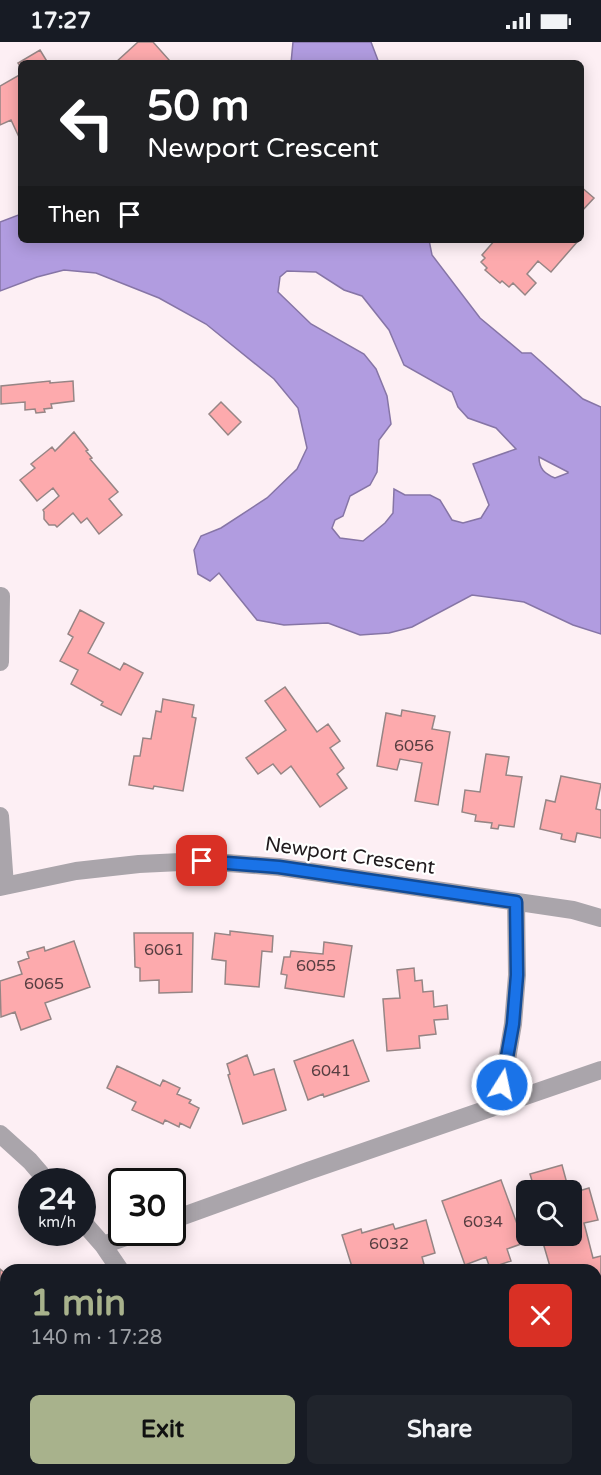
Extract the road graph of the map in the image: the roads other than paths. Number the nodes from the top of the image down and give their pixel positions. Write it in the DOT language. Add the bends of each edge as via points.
graph roads {
  1 [pos="1,596"];
  2 [pos="0,662"];
  3 [pos="0,816"];
  4 [pos="3,886"];
  5 [pos="516,902"];
  6 [pos="601,918"];
  7 [pos="601,1070"];
  8 [pos="499,1106"];
  9 [pos="0,1134"];
  10 [pos="36,1168"];
  11 [pos="186,1215"];
  12 [pos="96,1236"];
  13 [pos="108,1244"];
  14 [pos="104,1245"];
  15 [pos="116,1264"];
  1 -- 2 [label="street"];
  3 -- 4 [label="street"];
  4 -- 5 [label="street, Newport Crescent" via="76,871 202,861 279,867"];
  5 -- 6 [label="street, Newport Crescent"];
  5 -- 8 [label="street" via="513,1024"];
  7 -- 8 [label="street"];
  8 -- 11 [label="street"];
  9 -- 10 [label="street"];
  12 -- 14 [label="street"];
  13 -- 14 [label="street"];
  14 -- 15 [label="street"];
}
